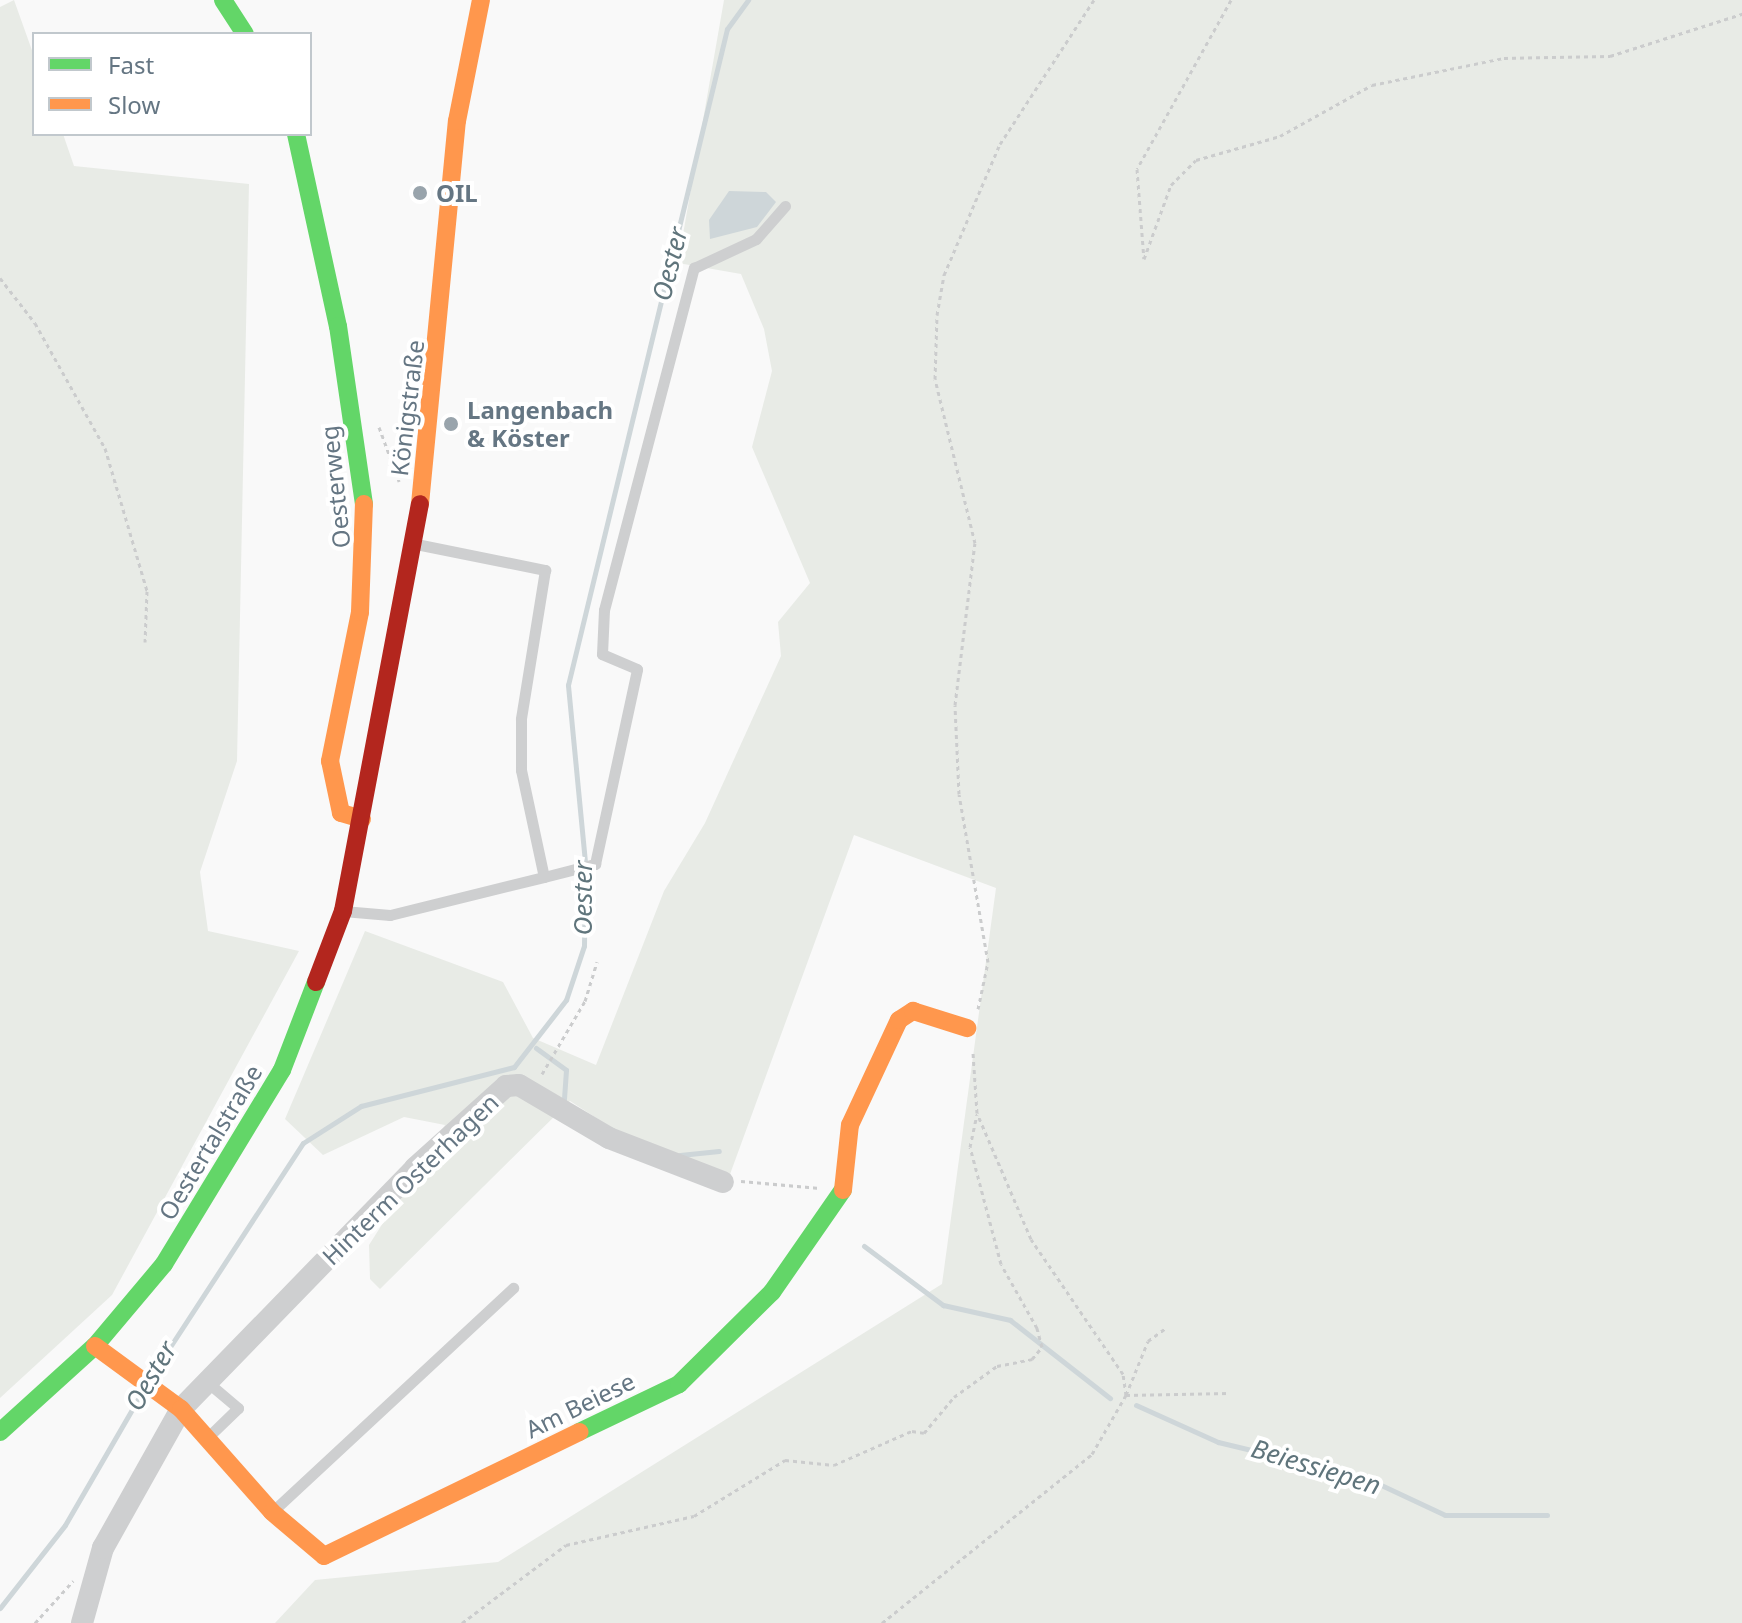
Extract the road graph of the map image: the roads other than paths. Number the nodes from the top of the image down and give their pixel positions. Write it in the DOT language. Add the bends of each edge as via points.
graph roads {
  1 [pos="481,0"];
  2 [pos="230,5"];
  3 [pos="244,32"];
  4 [pos="296,136"];
  5 [pos="785,206"];
  6 [pos="416,544"];
  7 [pos="362,819"];
  8 [pos="544,877"];
  9 [pos="343,911"];
  10 [pos="967,1028"];
  11 [pos="723,1182"];
  12 [pos="513,1288"];
  13 [pos="95,1346"];
  14 [pos="206,1381"];
  15 [pos="175,1405"];
  16 [pos="0,1432"];
  17 [pos="207,1438"];
  18 [pos="272,1512"];
  19 [pos="82,1623"];
  1 -- 6 [label="street, Königstraße" via="457,121"];
  2 -- 3 [label="street"];
  4 -- 7 [label="street, Oesterweg" via="338,326 365,508 360,612 329,773 341,813"];
  5 -- 8 [label="lane" via="756,239 694,268 604,610 602,654 637,669 595,864"];
  6 -- 7 [label="street, Königstraße"];
  6 -- 8 [label="lane" via="545,570 518,738"];
  7 -- 9 [label="street, Oestertalstraße"];
  8 -- 9 [label="lane" via="390,915"];
  9 -- 13 [label="street, Oestertalstraße" via="303,1023 252,1129 164,1264"];
  10 -- 18 [label="street, Am Beiese" via="913,1011 899,1020 850,1125 842,1196 772,1292 679,1384 324,1556"];
  11 -- 14 [label="street, Hinterm Osterhagen" via="609,1138 519,1085 506,1086"];
  12 -- 18 [label="lane"];
  13 -- 15 [label="street, Am Beiese"];
  13 -- 16 [label="street, Oestertalstraße"];
  14 -- 15 [label="street, Hinterm Osterhagen"];
  14 -- 17 [label="lane" via="238,1408"];
  15 -- 17 [label="street, Am Beiese"];
  15 -- 19 [label="street, Hinterm Osterhagen" via="103,1548"];
  17 -- 18 [label="street, Am Beiese"];
}
